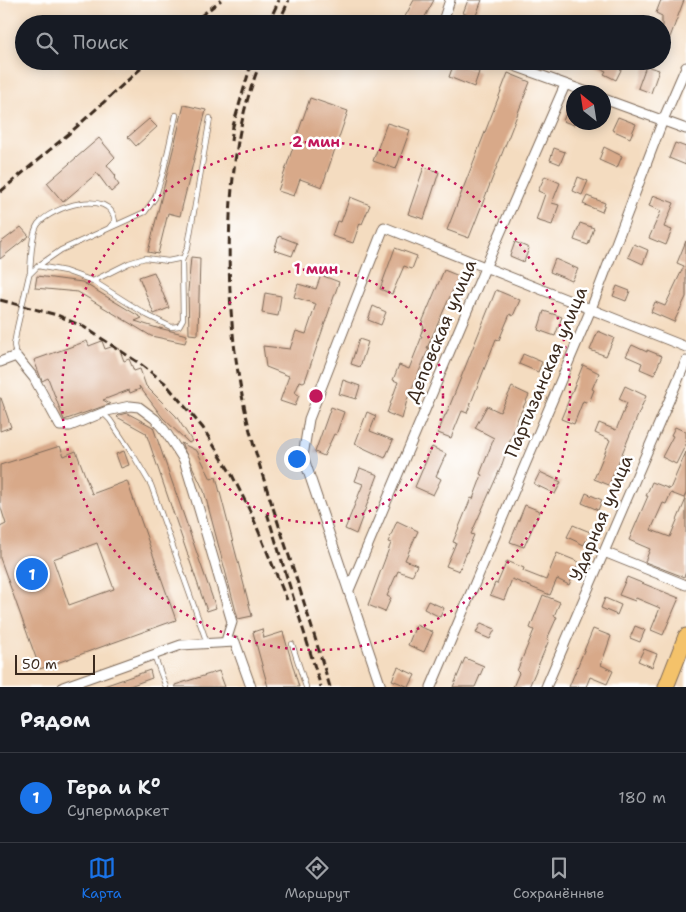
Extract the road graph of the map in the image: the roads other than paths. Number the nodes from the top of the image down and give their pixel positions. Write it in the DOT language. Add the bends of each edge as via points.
graph roads {
  1 [pos="450,0"];
  2 [pos="445,15"];
  3 [pos="686,67"];
  4 [pos="525,70"];
  5 [pos="565,85"];
  6 [pos="611,101"];
  7 [pos="176,115"];
  8 [pos="210,118"];
  9 [pos="663,120"];
  10 [pos="686,129"];
  11 [pos="108,229"];
  12 [pos="183,258"];
  13 [pos="38,266"];
  14 [pos="485,268"];
  15 [pos="29,275"];
  16 [pos="93,281"];
  17 [pos="591,309"];
  18 [pos="686,346"];
  19 [pos="16,356"];
  20 [pos="686,361"];
  21 [pos="0,362"];
  22 [pos="103,413"];
  23 [pos="604,552"];
  24 [pos="686,585"];
  25 [pos="349,590"];
  26 [pos="686,636"];
  27 [pos="226,641"];
  28 [pos="207,642"];
  29 [pos="292,644"];
  30 [pos="154,655"];
  31 [pos="63,687"];
  32 [pos="166,687"];
  33 [pos="250,687"];
  34 [pos="306,687"];
  35 [pos="380,687"];
  36 [pos="431,687"];
  37 [pos="546,687"];
  38 [pos="666,687"];
  1 -- 2 [label="street"];
  3 -- 9 [label="street, Партизанская улица"];
  4 -- 5 [label="street"];
  5 -- 14 [label="street, Деповская улица"];
  6 -- 9 [label="street"];
  7 -- 11 [label="lane" via="155,198 145,212"];
  8 -- 12 [label="lane" via="188,246"];
  9 -- 10 [label="street"];
  9 -- 17 [label="street, Партизанская улица"];
  11 -- 13 [label="lane" via="61,250"];
  11 -- 15 [label="lane" via="115,221 114,215 105,204 98,202 85,202 47,217 37,225"];
  12 -- 16 [label="lane" via="168,261 145,258 129,262"];
  12 -- 16 [label="lane" via="183,319 179,326 171,328"];
  13 -- 15 [label="lane"];
  13 -- 16 [label="lane"];
  14 -- 17 [label="street"];
  14 -- 25 [label="street, Деповская улица"];
  14 -- 25 [label="street" via="384,227 309,419 304,456"];
  15 -- 19 [label="lane" via="14,345"];
  17 -- 18 [label="street"];
  17 -- 36 [label="street, Партизанская улица"];
  19 -- 21 [label="street"];
  19 -- 22 [label="street" via="34,378 60,426 70,426"];
  20 -- 23 [label="street, Ударная улица"];
  22 -- 27 [label="street" via="139,407 155,419 184,460 232,622"];
  22 -- 28 [label="lane" via="151,485"];
  23 -- 24 [label="street"];
  23 -- 37 [label="street, Ударная улица"];
  25 -- 35 [label="street"];
  26 -- 38 [label="main road"];
  27 -- 28 [label="street"];
  27 -- 33 [label="street" via="235,642"];
  28 -- 30 [label="street" via="181,645"];
  29 -- 34 [label="lane"];
  30 -- 31 [label="street"];
  30 -- 32 [label="lane"];
}
